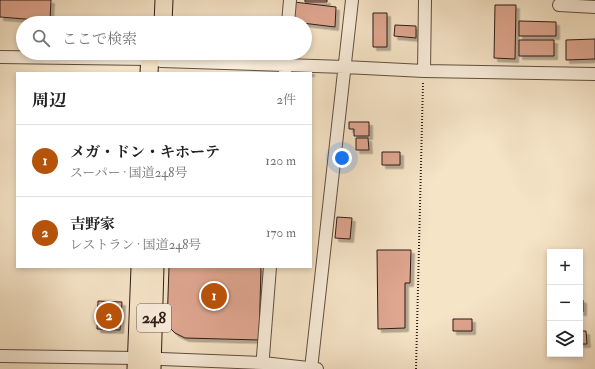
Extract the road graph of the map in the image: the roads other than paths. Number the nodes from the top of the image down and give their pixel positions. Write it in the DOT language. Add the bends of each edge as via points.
graph roads {
  1 [pos="152,0"];
  2 [pos="164,0"];
  3 [pos="290,0"];
  4 [pos="352,0"];
  5 [pos="425,0"];
  6 [pos="559,6"];
  7 [pos="595,7"];
  8 [pos="151,16"];
  9 [pos="163,16"];
  10 [pos="289,16"];
  11 [pos="0,56"];
  12 [pos="16,57"];
  13 [pos="104,60"];
  14 [pos="156,62"];
  15 [pos="345,67"];
  16 [pos="285,69"];
  17 [pos="424,71"];
  18 [pos="595,74"];
  19 [pos="140,268"];
  20 [pos="155,268"];
  21 [pos="270,268"];
  22 [pos="0,356"];
  23 [pos="144,364"];
  24 [pos="262,366"];
  25 [pos="311,369"];
  26 [pos="317,369"];
  1 -- 8 [label="highway"];
  2 -- 9 [label="highway"];
  3 -- 10 [label="street"];
  4 -- 15 [label="street"];
  5 -- 17 [label="street"];
  6 -- 7 [label="street"];
  11 -- 12 [label="street"];
  13 -- 14 [label="street"];
  14 -- 16 [label="street"];
  15 -- 16 [label="street"];
  15 -- 17 [label="street"];
  15 -- 25 [label="street"];
  17 -- 18 [label="street"];
  19 -- 23 [label="highway, 248"];
  20 -- 23 [label="highway, 248"];
  21 -- 24 [label="street"];
  22 -- 23 [label="street"];
  23 -- 24 [label="street"];
  24 -- 25 [label="street"];
  25 -- 26 [label="street"];
}
